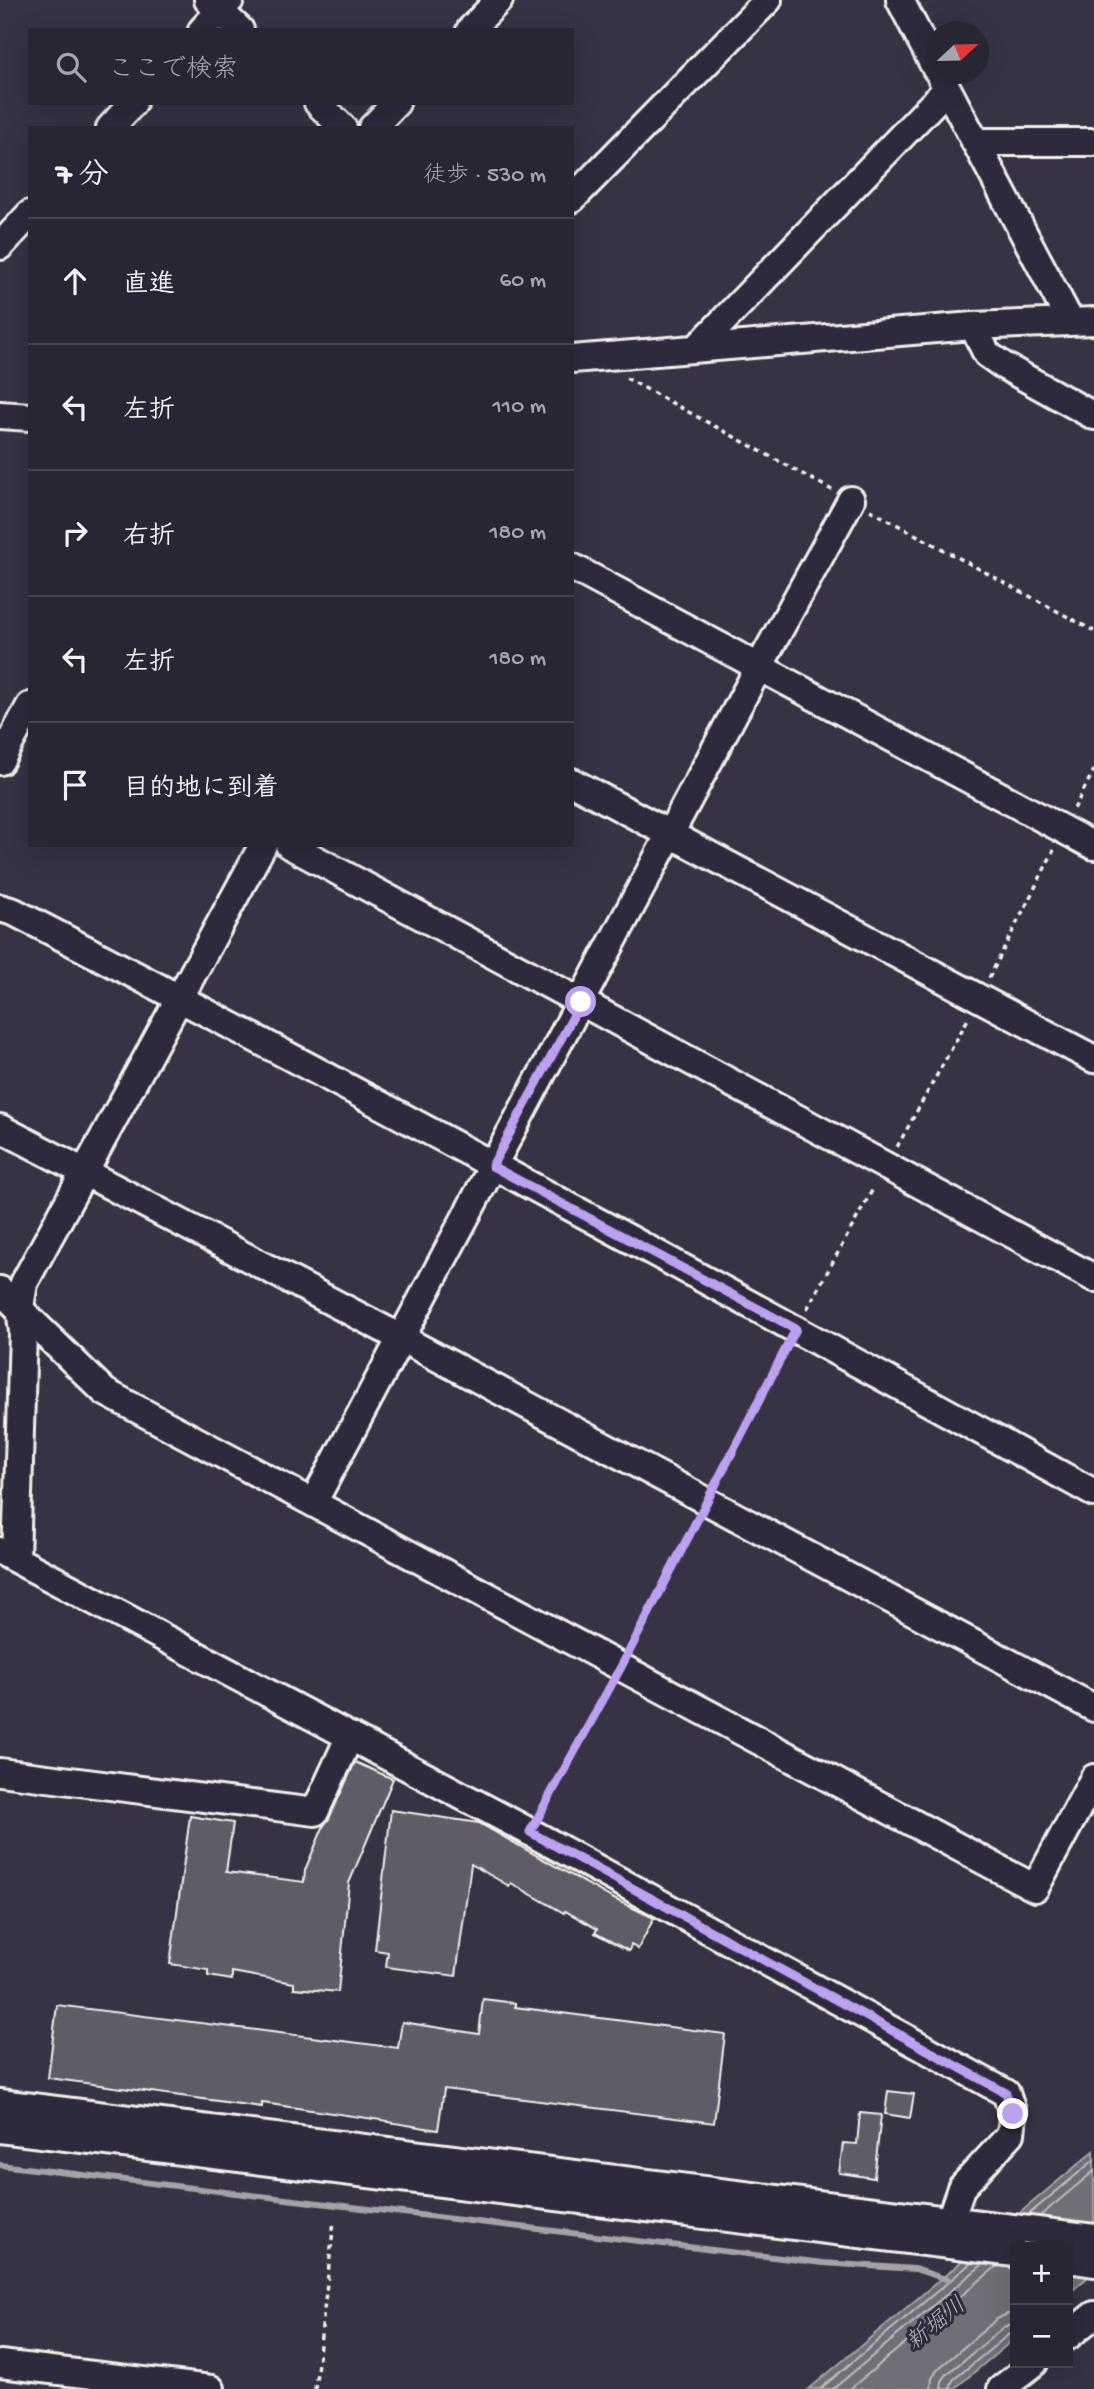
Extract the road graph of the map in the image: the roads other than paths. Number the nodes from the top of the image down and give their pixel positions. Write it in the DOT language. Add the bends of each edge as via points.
graph roads {
  1 [pos="499,0"];
  2 [pos="768,0"];
  3 [pos="900,0"];
  4 [pos="215,10"];
  5 [pos="238,28"];
  6 [pos="472,28"];
  7 [pos="926,49"];
  8 [pos="935,84"];
  9 [pos="945,84"];
  10 [pos="131,105"];
  11 [pos="320,105"];
  12 [pos="394,105"];
  13 [pos="112,126"];
  14 [pos="341,126"];
  15 [pos="374,126"];
  16 [pos="975,142"];
  17 [pos="1094,142"];
  18 [pos="574,197"];
  19 [pos="28,216"];
  20 [pos="0,246"];
  21 [pos="1082,321"];
  22 [pos="974,326"];
  23 [pos="697,348"];
  24 [pos="577,353"];
  25 [pos="0,415"];
  26 [pos="1094,416"];
  27 [pos="28,417"];
  28 [pos="851,500"];
  29 [pos="574,568"];
  30 [pos="759,667"];
  31 [pos="28,710"];
  32 [pos="0,761"];
  33 [pos="574,783"];
  34 [pos="672,834"];
  35 [pos="1094,846"];
  36 [pos="262,847"];
  37 [pos="293,847"];
  38 [pos="0,908"];
  39 [pos="179,997"];
  40 [pos="581,1002"];
  41 [pos="1094,1059"];
  42 [pos="0,1128"];
  43 [pos="492,1166"];
  44 [pos="85,1171"];
  45 [pos="1094,1278"];
  46 [pos="0,1290"];
  47 [pos="20,1308"];
  48 [pos="401,1338"];
  49 [pos="1094,1493"];
  50 [pos="313,1503"];
  51 [pos="8,1555"];
  52 [pos="1094,1708"];
  53 [pos="350,1736"];
  54 [pos="0,1772"];
  55 [pos="1094,1778"];
  56 [pos="0,2103"];
  57 [pos="0,2130"];
  58 [pos="950,2219"];
  59 [pos="1094,2238"];
  60 [pos="953,2246"];
  61 [pos="1010,2252"];
  62 [pos="1073,2260"];
  63 [pos="1094,2263"];
  64 [pos="1094,2315"];
  65 [pos="1073,2332"];
  66 [pos="0,2364"];
  67 [pos="1028,2368"];
  68 [pos="211,2389"];
  69 [pos="1001,2389"];
  1 -- 6 [label="street"];
  2 -- 18 [label="street"];
  3 -- 7 [label="street"];
  4 -- 5 [label="street"];
  8 -- 23 [label="street"];
  9 -- 16 [label="street"];
  10 -- 13 [label="street"];
  11 -- 14 [label="street"];
  12 -- 15 [label="street"];
  16 -- 17 [label="street"];
  16 -- 21 [label="street"];
  19 -- 20 [label="street"];
  21 -- 22 [label="street"];
  22 -- 23 [label="street"];
  22 -- 26 [label="street" via="987,354"];
  23 -- 24 [label="street"];
  25 -- 27 [label="street"];
  28 -- 30 [label="street"];
  29 -- 30 [label="street"];
  30 -- 34 [label="street"];
  30 -- 35 [label="street"];
  31 -- 32 [label="street"];
  33 -- 34 [label="street"];
  34 -- 40 [label="street"];
  34 -- 41 [label="street"];
  36 -- 39 [label="street"];
  37 -- 40 [label="street"];
  38 -- 39 [label="street"];
  39 -- 43 [label="street"];
  39 -- 44 [label="street"];
  40 -- 43 [label="street"];
  40 -- 45 [label="street"];
  42 -- 44 [label="street"];
  43 -- 48 [label="street"];
  43 -- 49 [label="street"];
  44 -- 47 [label="street" via="24,1283"];
  44 -- 48 [label="street"];
  46 -- 47 [label="street"];
  47 -- 50 [label="street" via="105,1392"];
  47 -- 51 [label="street" via="23,1332"];
  48 -- 50 [label="street"];
  48 -- 52 [label="street"];
  50 -- 55 [label="street" via="1035,1888"];
  51 -- 53 [label="street"];
  53 -- 54 [label="street" via="315,1812"];
  53 -- 58 [label="street" via="1006,2093 1013,2114 1011,2134 961,2188"];
  56 -- 58 [label="street"];
  57 -- 60 [label="street"];
  58 -- 59 [label="street"];
  58 -- 60 [label="street"];
  60 -- 61 [label="street"];
  62 -- 63 [label="street"];
  64 -- 65 [label="street"];
  66 -- 68 [label="street"];
  67 -- 69 [label="street"];
}
